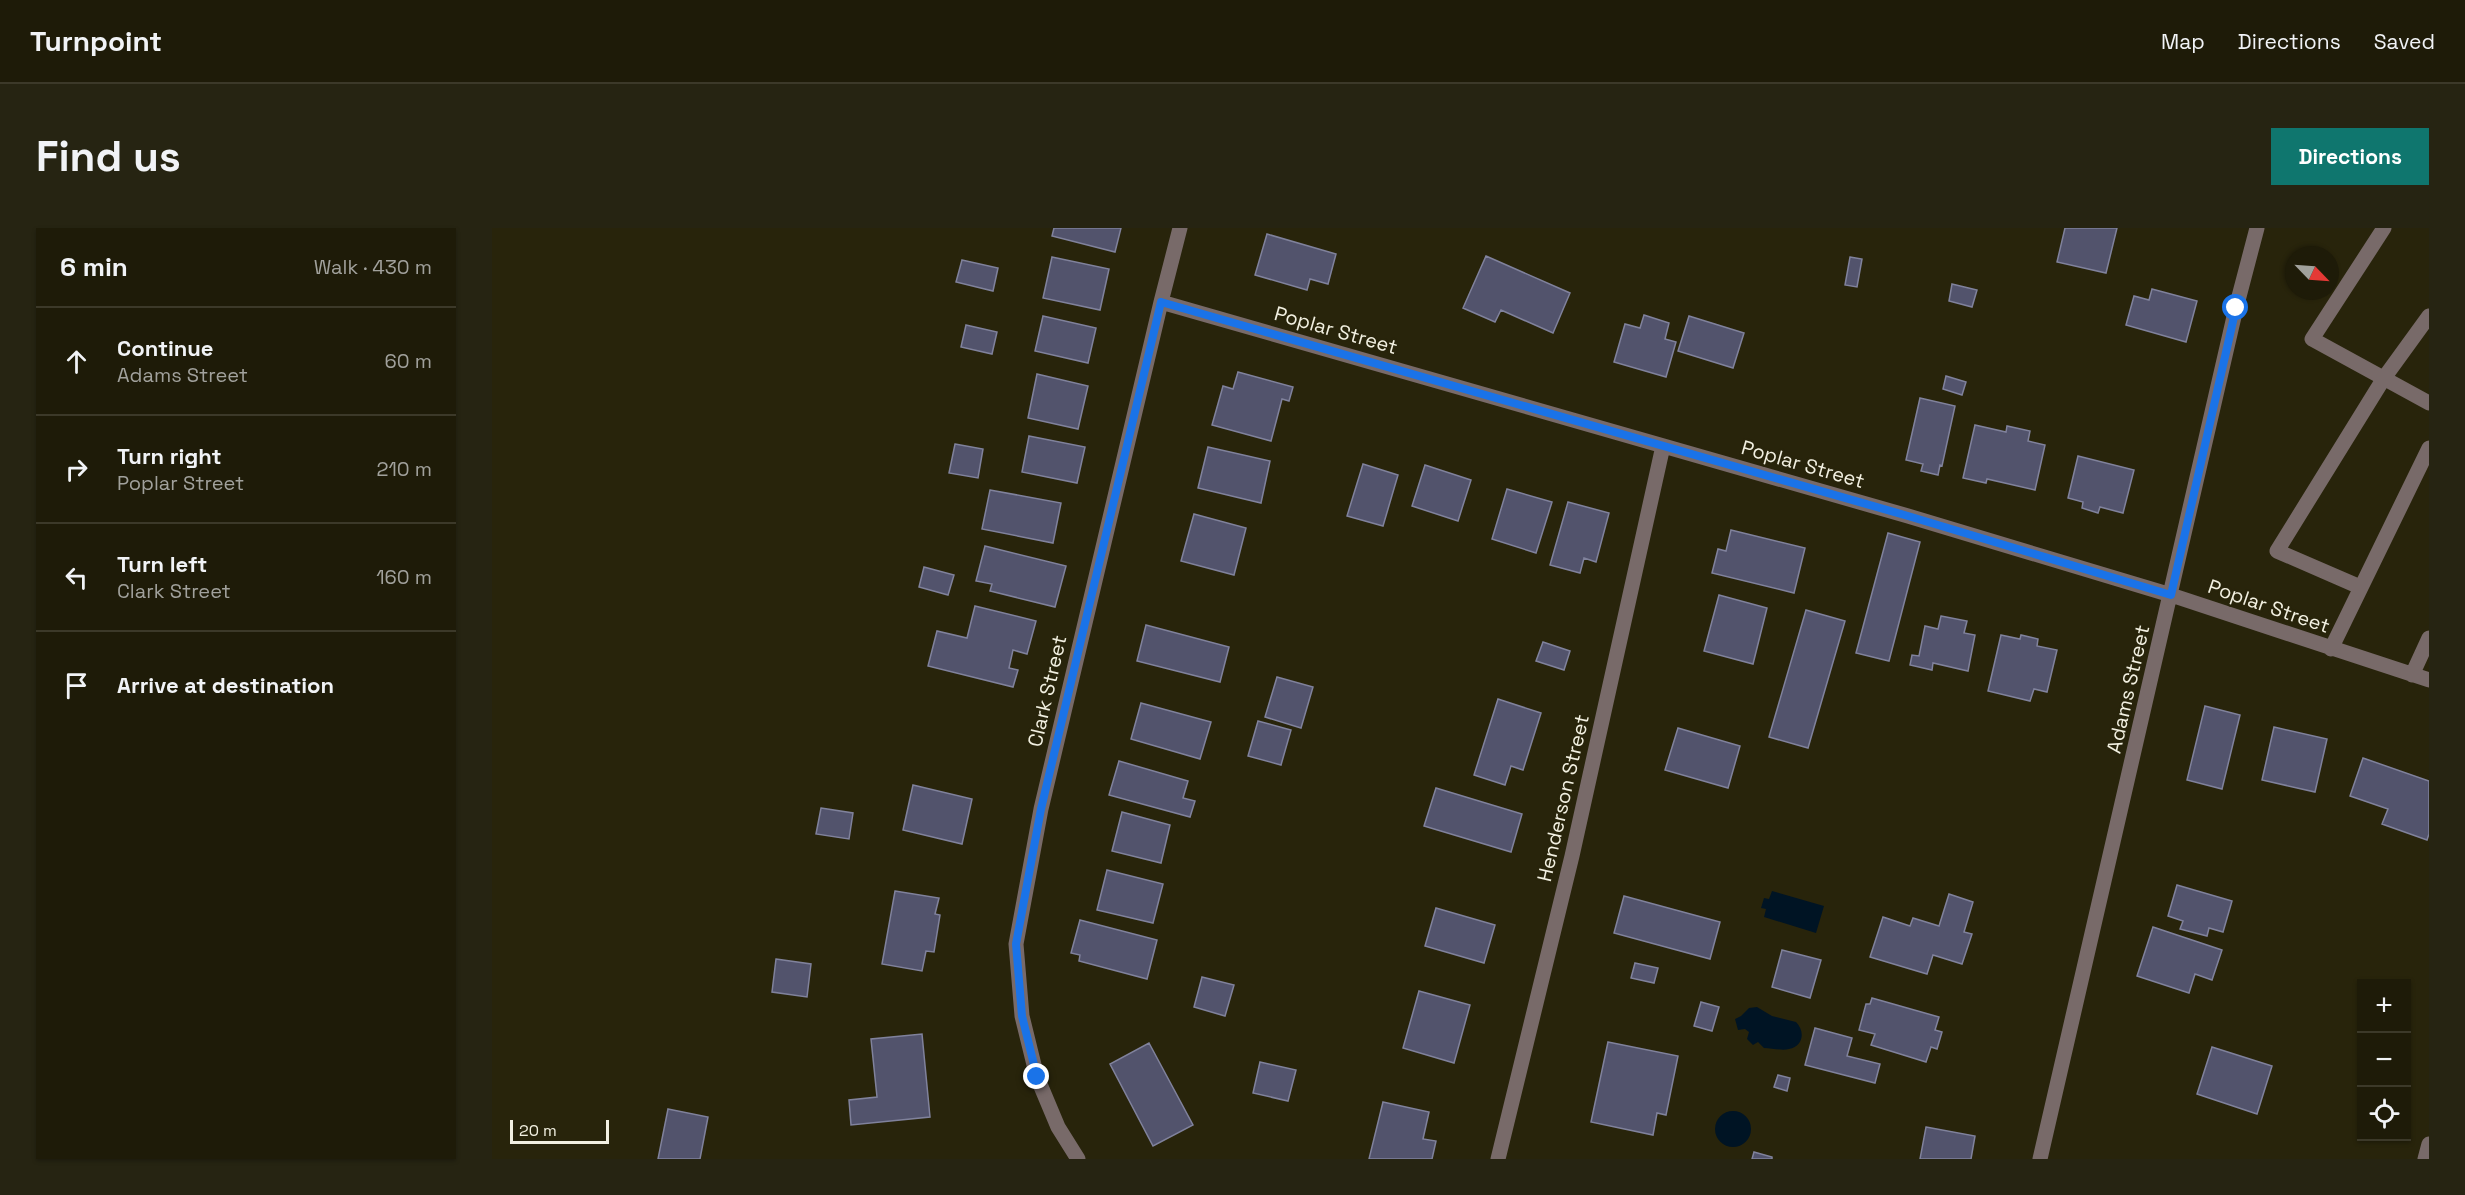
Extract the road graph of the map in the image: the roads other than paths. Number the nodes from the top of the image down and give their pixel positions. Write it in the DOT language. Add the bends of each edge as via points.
graph roads {
  1 [pos="1180,228"];
  2 [pos="2257,228"];
  3 [pos="2384,228"];
  4 [pos="1161,302"];
  5 [pos="2429,316"];
  6 [pos="2384,378"];
  7 [pos="2429,403"];
  8 [pos="1663,446"];
  9 [pos="2429,448"];
  10 [pos="2360,587"];
  11 [pos="2171,595"];
  12 [pos="2429,638"];
  13 [pos="2331,649"];
  14 [pos="2412,675"];
  15 [pos="2429,680"];
  16 [pos="2429,1144"];
  17 [pos="1078,1159"];
  18 [pos="1498,1159"];
  19 [pos="2040,1159"];
  20 [pos="2425,1159"];
  1 -- 4 [label="street, Clark Street"];
  2 -- 11 [label="street, Adams Street"];
  3 -- 6 [label="street" via="2312,339"];
  4 -- 8 [label="street, Poplar Street"];
  4 -- 17 [label="street, Clark Street" via="1041,809 1016,944 1022,1016 1037,1077 1058,1127"];
  5 -- 6 [label="street"];
  6 -- 7 [label="street"];
  6 -- 10 [label="street" via="2277,551"];
  8 -- 11 [label="street, Poplar Street"];
  8 -- 18 [label="street, Henderson Street" via="1572,856"];
  9 -- 10 [label="street"];
  10 -- 13 [label="street"];
  11 -- 13 [label="street, Poplar Street"];
  11 -- 19 [label="street, Adams Street"];
  12 -- 14 [label="street"];
  13 -- 14 [label="street, Poplar Street"];
  14 -- 15 [label="street, Poplar Street"];
  16 -- 20 [label="street"];
}
